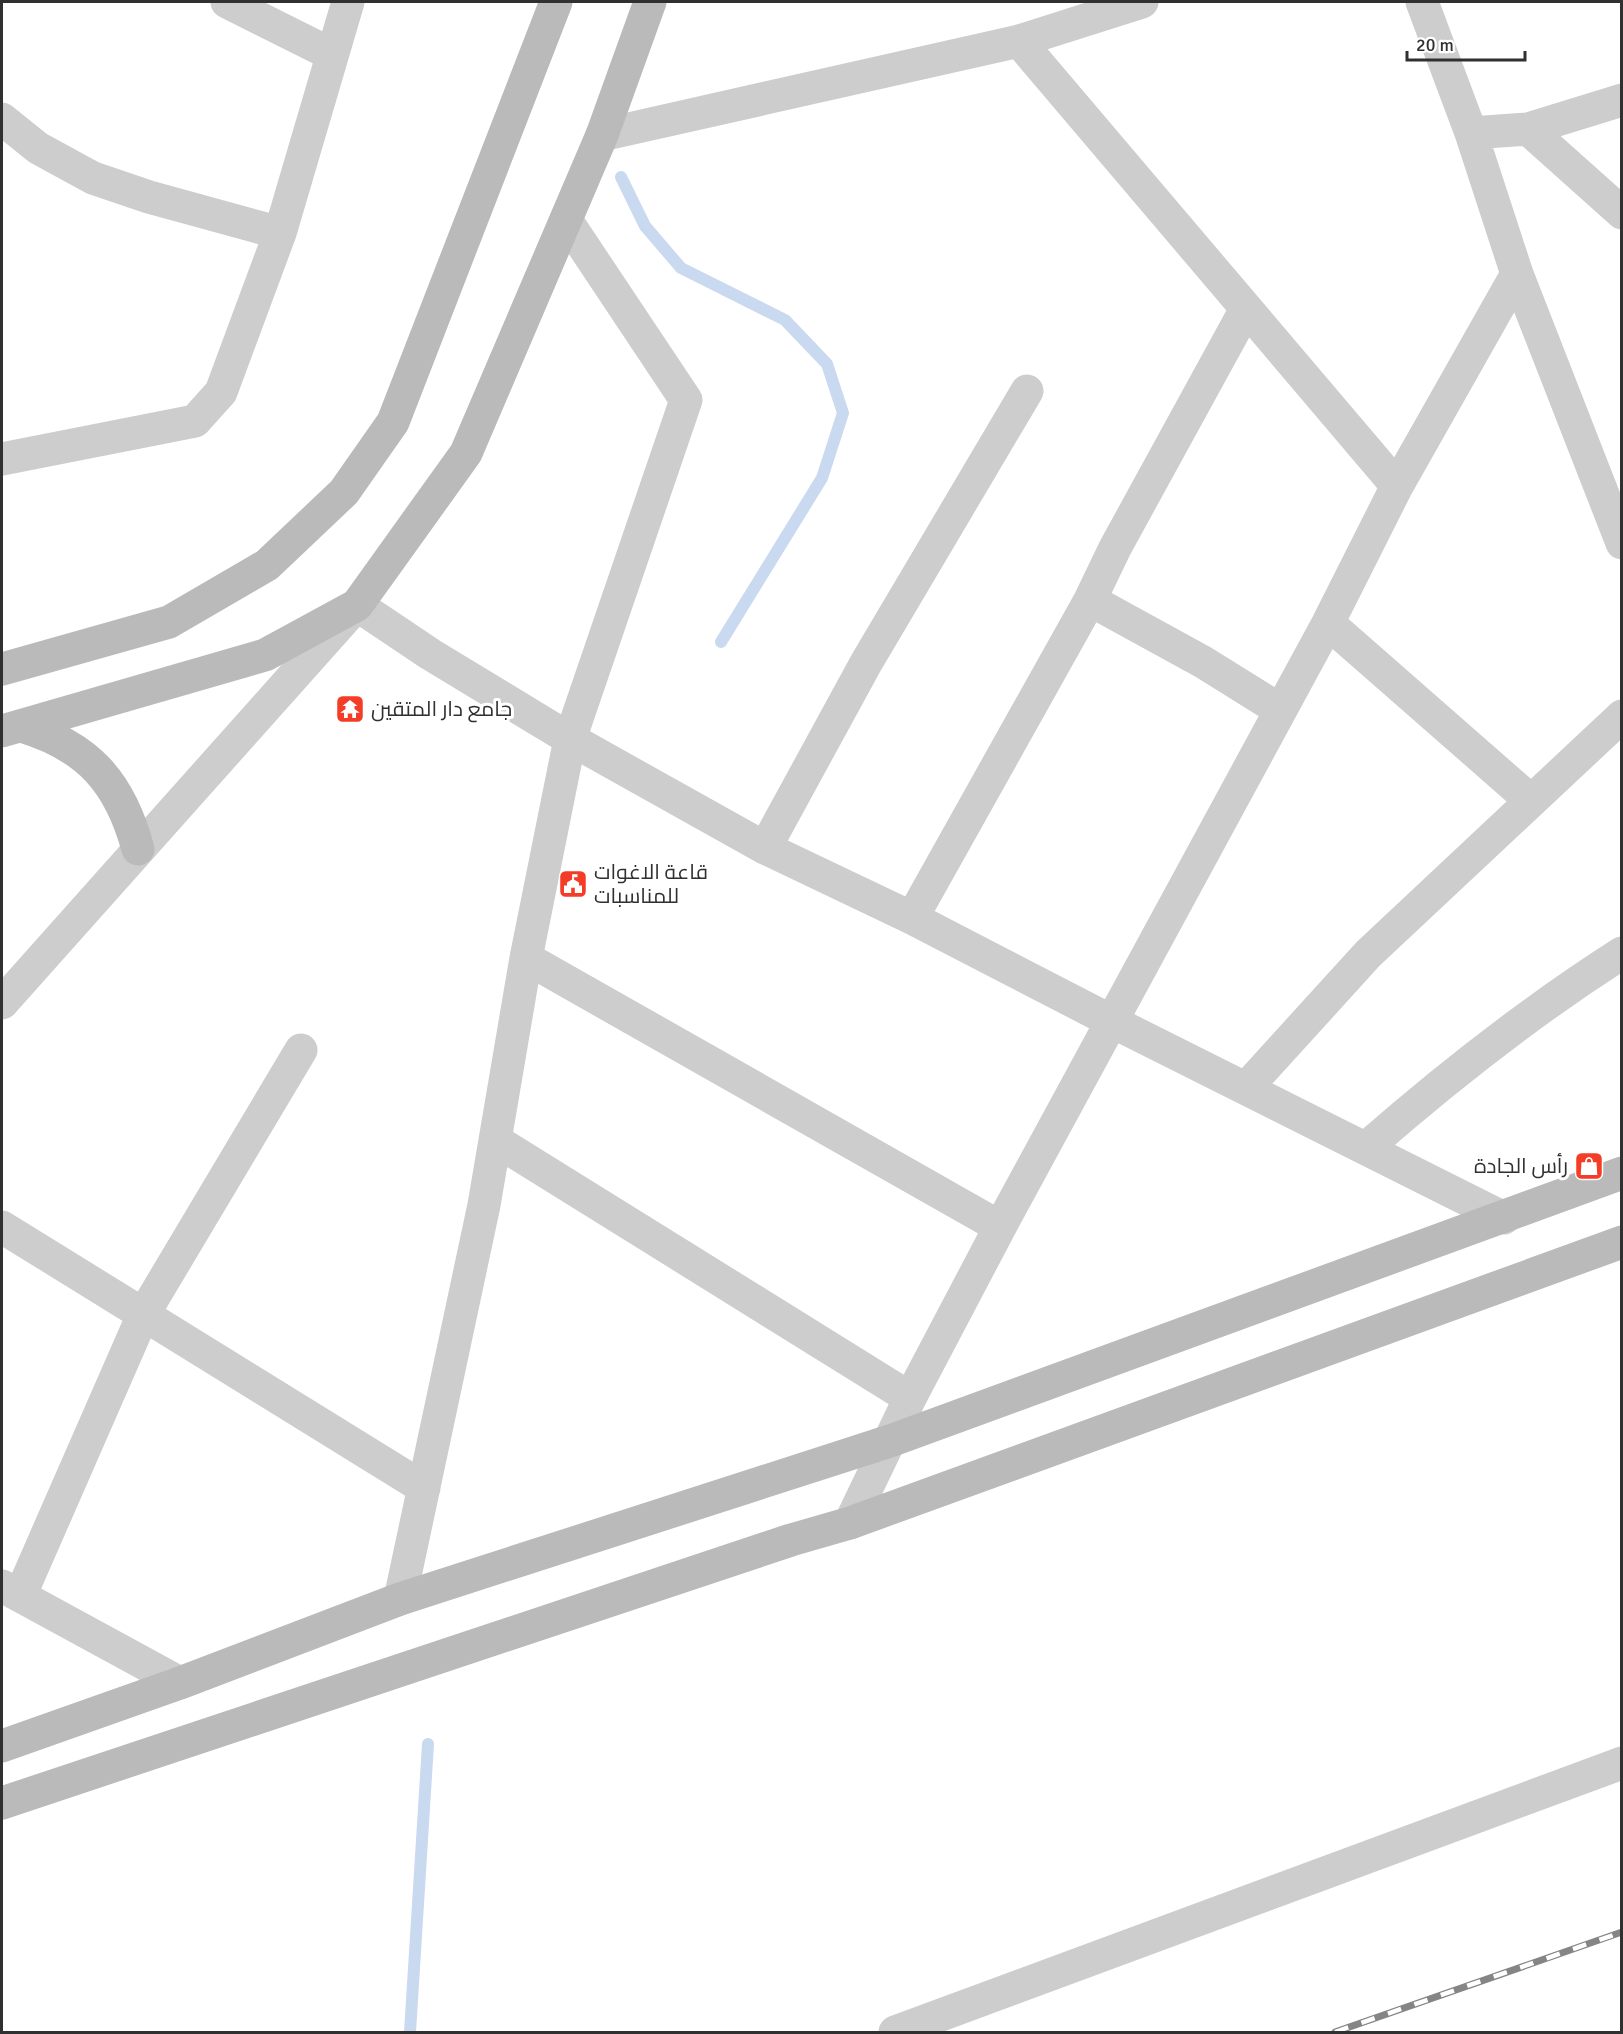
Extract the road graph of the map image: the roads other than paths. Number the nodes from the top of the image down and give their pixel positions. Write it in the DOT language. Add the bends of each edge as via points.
graph roads {
  1 [pos="227,2"];
  2 [pos="348,2"];
  3 [pos="556,2"];
  4 [pos="650,2"];
  5 [pos="1142,2"];
  6 [pos="1422,2"];
  7 [pos="1019,41"];
  8 [pos="331,54"];
  9 [pos="1622,100"];
  10 [pos="2,118"];
  11 [pos="1528,129"];
  12 [pos="1471,133"];
  13 [pos="602,135"];
  14 [pos="1622,213"];
  15 [pos="566,220"];
  16 [pos="280,233"];
  17 [pos="1518,274"];
  18 [pos="1246,309"];
  19 [pos="1027,391"];
  20 [pos="2,459"];
  21 [pos="1397,486"];
  22 [pos="1622,543"];
  23 [pos="1090,600"];
  24 [pos="357,605"];
  25 [pos="1328,622"];
  26 [pos="2,669"];
  27 [pos="1280,710"];
  28 [pos="1622,716"];
  29 [pos="11,728"];
  30 [pos="570,740"];
  31 [pos="1530,800"];
  32 [pos="765,848"];
  33 [pos="138,849"];
  34 [pos="912,918"];
  35 [pos="1622,953"];
  36 [pos="526,958"];
  37 [pos="2,1003"];
  38 [pos="1113,1022"];
  39 [pos="301,1050"];
  40 [pos="1247,1087"];
  41 [pos="495,1140"];
  42 [pos="1366,1148"];
  43 [pos="1622,1173"];
  44 [pos="1504,1218"];
  45 [pos="2,1227"];
  46 [pos="1000,1227"];
  47 [pos="1622,1242"];
  48 [pos="142,1315"];
  49 [pos="910,1398"];
  50 [pos="890,1441"];
  51 [pos="424,1488"];
  52 [pos="850,1523"];
  53 [pos="11,1591"];
  54 [pos="400,1599"];
  55 [pos="180,1683"];
  56 [pos="2,1746"];
  57 [pos="1622,1763"];
  58 [pos="2,1803"];
  59 [pos="895,2032"];
  1 -- 8 [label="street"];
  2 -- 8 [label="street"];
  3 -- 26 [label="main road" via="393,422 344,492 267,565 169,622"];
  4 -- 13 [label="main road"];
  5 -- 7 [label="street"];
  6 -- 12 [label="street"];
  7 -- 13 [label="street"];
  7 -- 18 [label="street"];
  8 -- 16 [label="street"];
  9 -- 11 [label="street"];
  10 -- 16 [label="street" via="38,148 93,178"];
  11 -- 12 [label="street"];
  11 -- 14 [label="street"];
  12 -- 17 [label="street"];
  13 -- 15 [label="main road"];
  15 -- 24 [label="main road" via="466,453"];
  15 -- 30 [label="street" via="687,400"];
  16 -- 20 [label="street" via="221,392 195,421"];
  17 -- 21 [label="street"];
  17 -- 22 [label="street"];
  18 -- 21 [label="street"];
  18 -- 23 [label="street"];
  19 -- 32 [label="street" via="866,663"];
  21 -- 25 [label="street"];
  23 -- 27 [label="street"];
  23 -- 34 [label="street"];
  24 -- 29 [label="main road" via="265,655"];
  24 -- 30 [label="street"];
  24 -- 33 [label="street"];
  25 -- 27 [label="street"];
  25 -- 31 [label="street"];
  27 -- 38 [label="street"];
  28 -- 31 [label="street"];
  29 -- 33 [label="main road" via="50,735 76,749 99,769 117,793"];
  30 -- 32 [label="street"];
  30 -- 36 [label="street"];
  31 -- 40 [label="street" via="1368,954"];
  32 -- 34 [label="street"];
  33 -- 37 [label="street"];
  34 -- 38 [label="street"];
  35 -- 42 [label="street" via="1553,997 1437,1086"];
  36 -- 41 [label="street"];
  36 -- 46 [label="street"];
  38 -- 40 [label="street"];
  38 -- 46 [label="street"];
  39 -- 48 [label="street"];
  40 -- 42 [label="street"];
  41 -- 49 [label="street"];
  41 -- 51 [label="street"];
  42 -- 44 [label="street"];
  43 -- 44 [label="main road"];
  44 -- 50 [label="main road"];
  45 -- 48 [label="street"];
  46 -- 49 [label="street"];
  47 -- 52 [label="main road"];
  48 -- 51 [label="street"];
  48 -- 53 [label="street"];
  49 -- 50 [label="street"];
  50 -- 52 [label="street"];
  50 -- 54 [label="main road"];
  51 -- 54 [label="street"];
  52 -- 58 [label="main road"];
  53 -- 55 [label="street"];
  54 -- 55 [label="main road"];
  55 -- 56 [label="main road"];
  57 -- 59 [label="street"];
}
